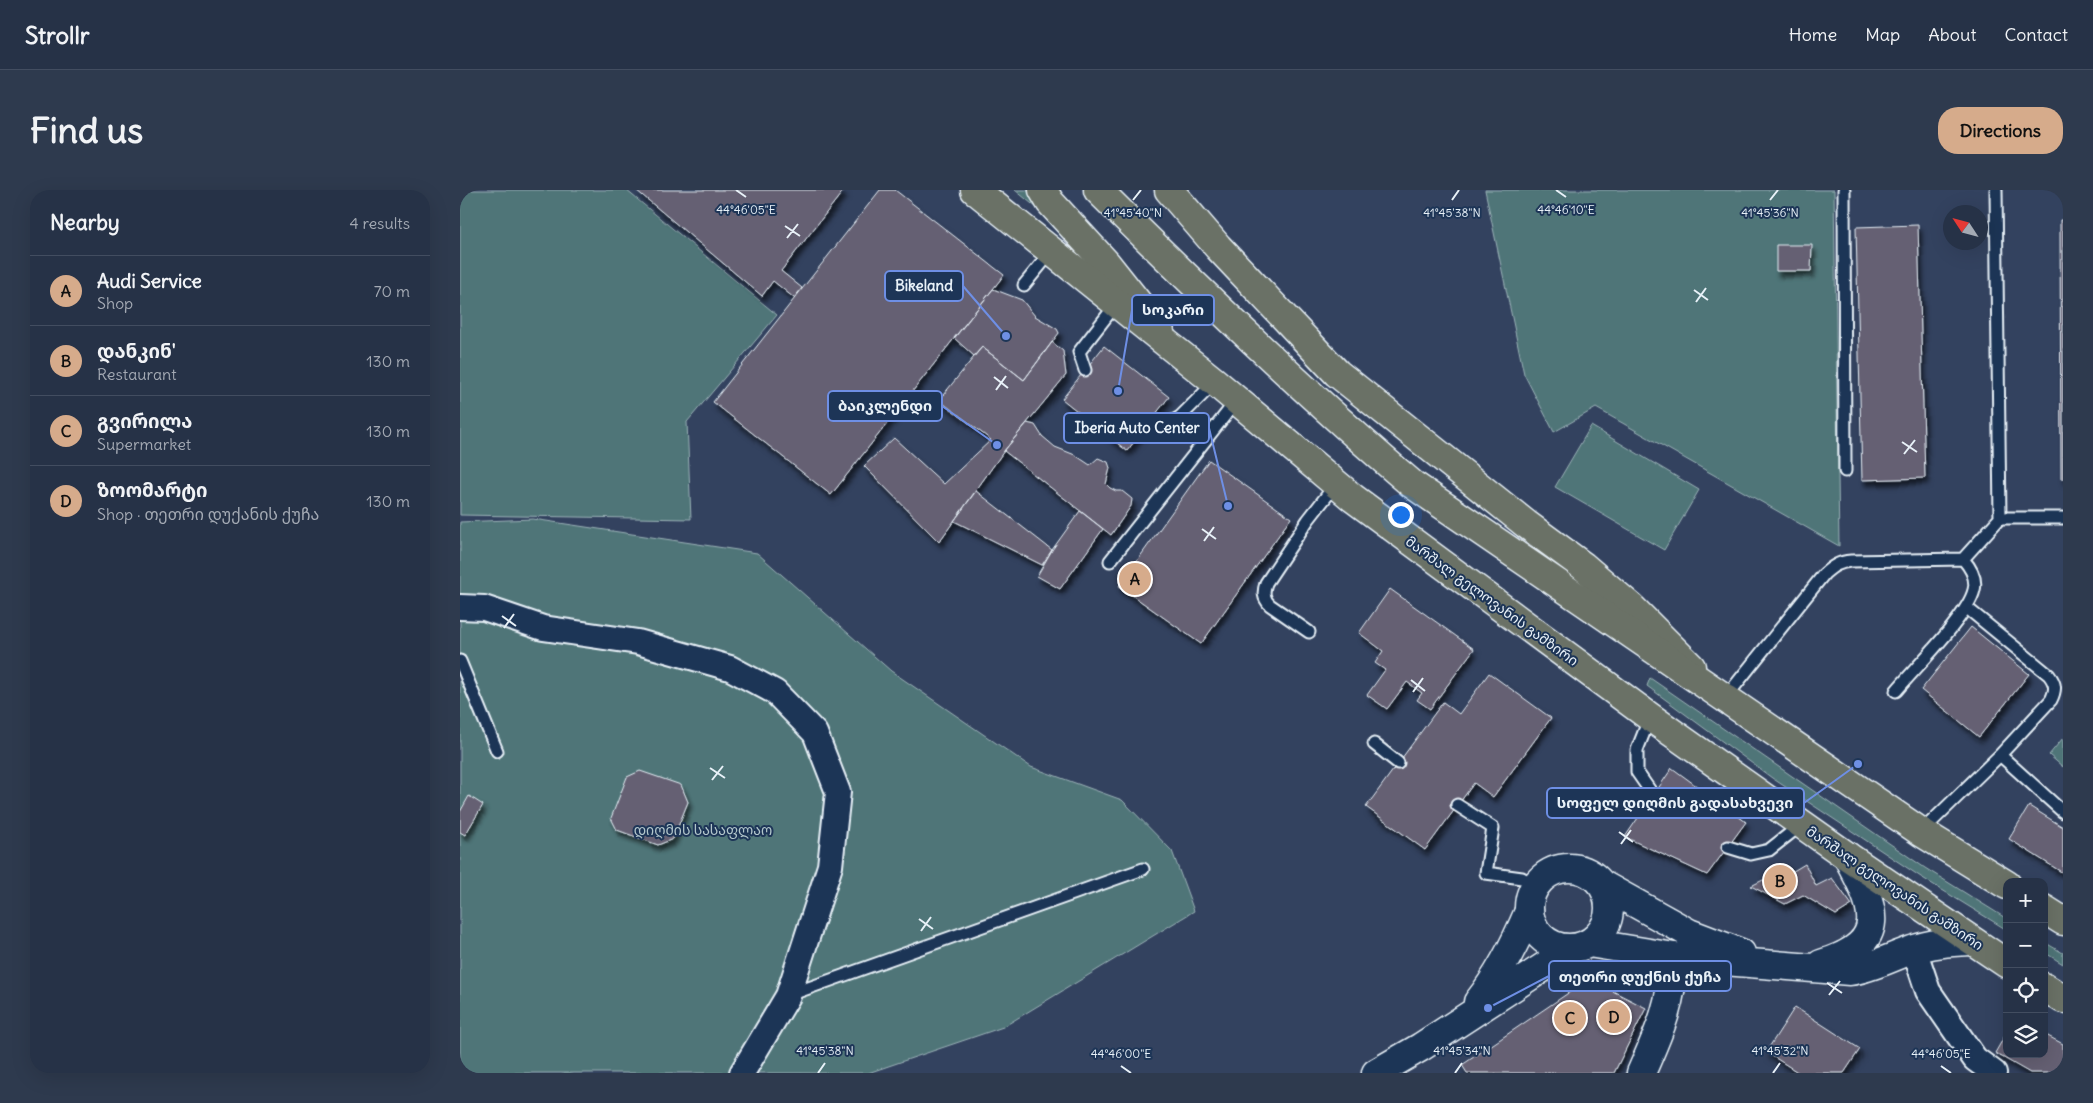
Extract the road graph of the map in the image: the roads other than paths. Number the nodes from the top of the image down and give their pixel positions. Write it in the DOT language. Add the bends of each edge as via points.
graph roads {
  1 [pos="975,190"];
  2 [pos="1042,190"];
  3 [pos="1098,190"];
  4 [pos="1844,190"];
  5 [pos="1996,190"];
  6 [pos="1171,191"];
  7 [pos="1051,252"];
  8 [pos="1024,285"];
  9 [pos="1117,303"];
  10 [pos="1172,347"];
  11 [pos="1085,370"];
  12 [pos="1215,382"];
  13 [pos="1236,400"];
  14 [pos="1150,421"];
  15 [pos="1845,471"];
  16 [pos="1336,484"];
  17 [pos="2000,518"];
  18 [pos="2063,518"];
  19 [pos="1963,559"];
  20 [pos="1110,561"];
  21 [pos="460,588"];
  22 [pos="460,607"];
  23 [pos="484,608"];
  24 [pos="1967,608"];
  25 [pos="1309,632"];
  26 [pos="460,661"];
  27 [pos="1896,691"];
  28 [pos="1719,692"];
  29 [pos="1650,717"];
  30 [pos="1374,744"];
  31 [pos="497,751"];
  32 [pos="2000,755"];
  33 [pos="1398,762"];
  34 [pos="1653,795"];
  35 [pos="1457,805"];
  36 [pos="2063,812"];
  37 [pos="1802,824"];
  38 [pos="1921,832"];
  39 [pos="1728,847"];
  40 [pos="1847,856"];
  41 [pos="1143,869"];
  42 [pos="2003,883"];
  43 [pos="1601,884"];
  44 [pos="1533,898"];
  45 [pos="2048,911"];
  46 [pos="2063,920"];
  47 [pos="1970,941"];
  48 [pos="1581,946"];
  49 [pos="1914,949"];
  50 [pos="1674,957"];
  51 [pos="2003,962"];
  52 [pos="1766,963"];
  53 [pos="1813,967"];
  54 [pos="2048,990"];
  55 [pos="788,996"];
  56 [pos="2063,999"];
  57 [pos="1466,1017"];
  58 [pos="742,1073"];
  59 [pos="1376,1073"];
  60 [pos="1641,1073"];
  61 [pos="1994,1073"];
  1 -- 7 [label="main road, მარშალ გელოვანის გამზირი"];
  2 -- 10 [label="main road" via="1106,263"];
  3 -- 28 [label="main road" via="1341,424 1412,484"];
  4 -- 15 [label="lane"];
  5 -- 17 [label="lane"];
  6 -- 28 [label="main road" via="1225,254 1337,373 1583,566"];
  7 -- 8 [label="lane"];
  7 -- 9 [label="main road, მარშალ გელოვანის გამზირი"];
  9 -- 10 [label="main road, მარშალ გელოვანის გამზირი"];
  9 -- 11 [label="lane" via="1079,352"];
  10 -- 12 [label="main road, მარშალ გელოვანის გამზირი"];
  12 -- 13 [label="main road, მარშალ გელოვანის გამზირი"];
  12 -- 14 [label="lane" via="1180,418 1170,423"];
  13 -- 16 [label="main road, მარშალ გელოვანის გამზირი"];
  13 -- 20 [label="lane"];
  16 -- 25 [label="lane" via="1308,520 1263,590 1270,605"];
  16 -- 29 [label="main road, მარშალ გელოვანის გამზირი"];
  17 -- 18 [label="lane"];
  17 -- 19 [label="lane"];
  19 -- 24 [label="lane" via="1972,570 1975,589"];
  19 -- 28 [label="lane" via="1843,561 1834,565"];
  21 -- 23 [label="street"];
  22 -- 23 [label="street"];
  23 -- 55 [label="street" via="543,628 638,642 730,668 775,692 815,733 838,792 830,866"];
  24 -- 27 [label="lane"];
  24 -- 32 [label="lane" via="2054,681 2055,692 2050,700"];
  26 -- 31 [label="lane"];
  28 -- 38 [label="main road"];
  29 -- 34 [label="lane" via="1637,750 1637,772"];
  29 -- 37 [label="main road, მარშალ გელოვანის გამზირი"];
  30 -- 33 [label="lane"];
  32 -- 36 [label="lane"];
  32 -- 38 [label="lane"];
  35 -- 44 [label="lane" via="1493,828 1486,873 1522,878"];
  37 -- 39 [label="lane" via="1769,850 1751,854"];
  37 -- 40 [label="main road, მარშალ გელოვანის გამზირი"];
  38 -- 42 [label="main road"];
  40 -- 47 [label="main road, მარშალ გელოვანის გამზირი"];
  40 -- 53 [label="main road" via="1872,907 1869,931 1863,942 1843,958"];
  41 -- 55 [label="lane"];
  43 -- 44 [label="main road" via="1586,872 1568,868 1556,870 1545,877"];
  43 -- 48 [label="main road" via="1608,902 1607,922 1599,934"];
  43 -- 52 [label="main road" via="1689,933"];
  44 -- 48 [label="main road" via="1532,924 1539,934 1560,947"];
  44 -- 57 [label="main road" via="1513,948 1495,980"];
  45 -- 46 [label="main road"];
  47 -- 49 [label="main road"];
  47 -- 51 [label="main road, მარშალ გელოვანის გამზირი"];
  48 -- 50 [label="main road"];
  48 -- 57 [label="main road"];
  49 -- 53 [label="main road" via="1862,969"];
  49 -- 61 [label="street" via="1928,991 1975,1059"];
  50 -- 52 [label="main road"];
  50 -- 60 [label="main road" via="1668,1006"];
  52 -- 53 [label="main road"];
  54 -- 56 [label="main road"];
  55 -- 58 [label="street"];
  57 -- 59 [label="main road"];
}
